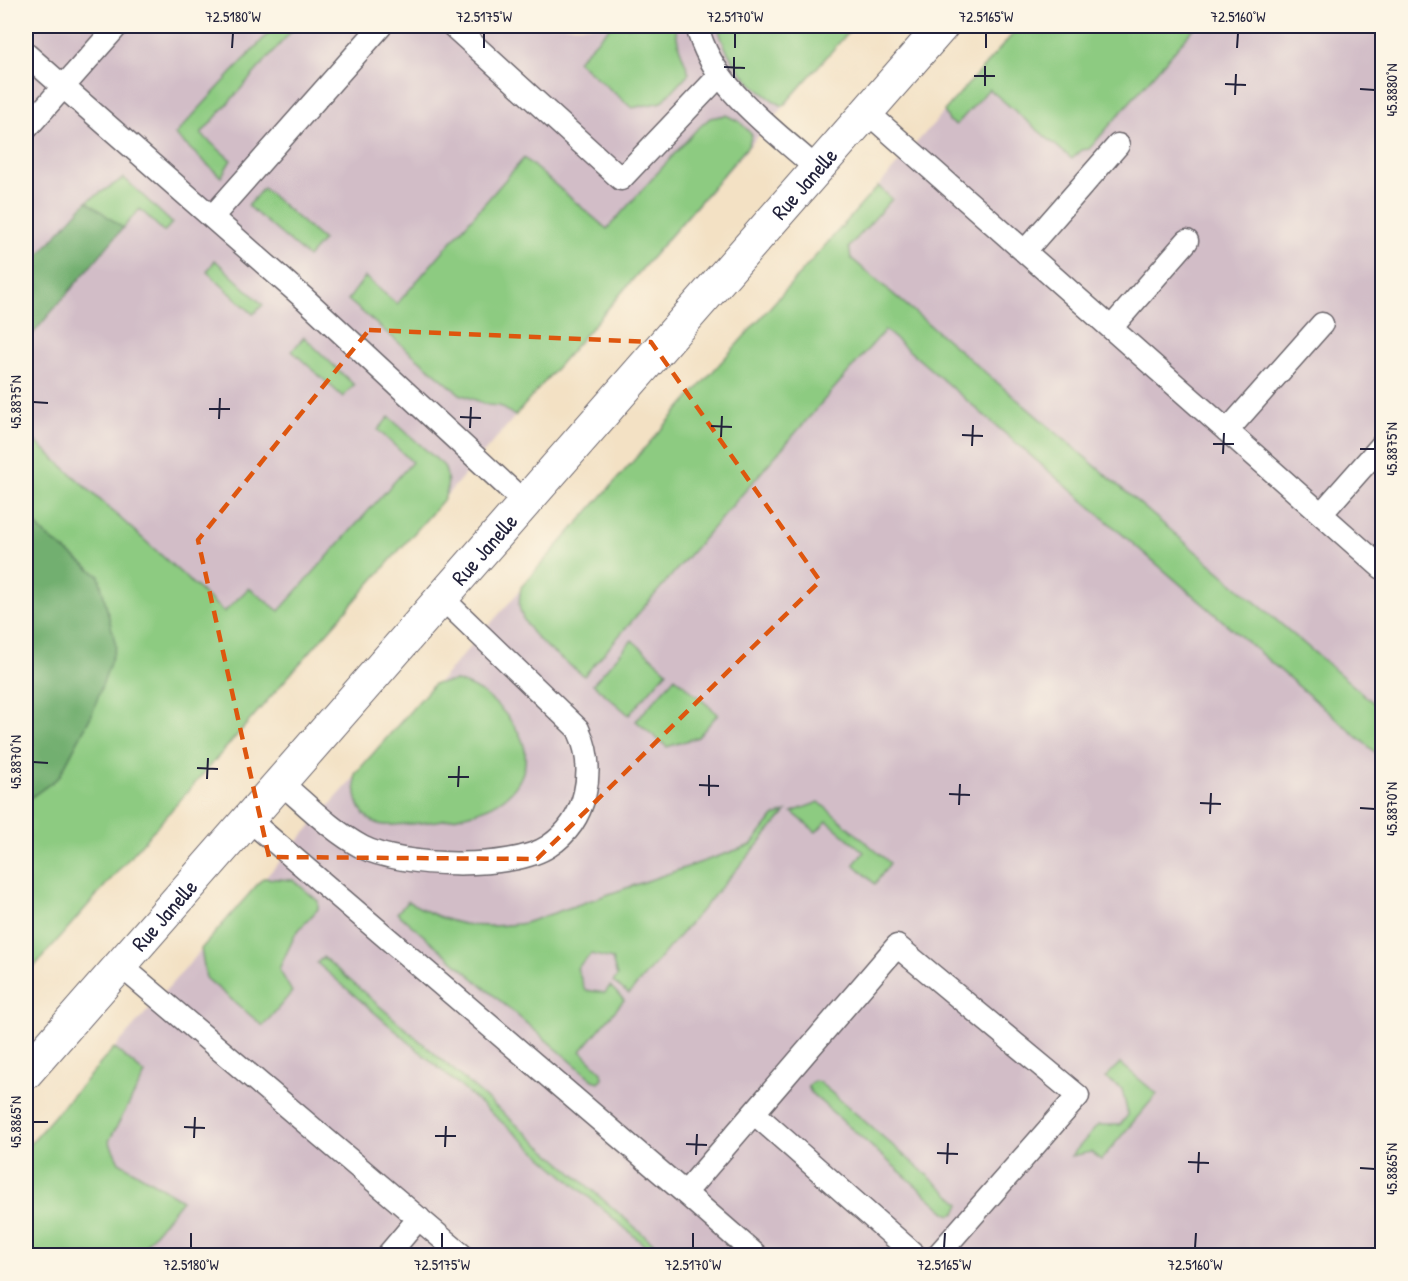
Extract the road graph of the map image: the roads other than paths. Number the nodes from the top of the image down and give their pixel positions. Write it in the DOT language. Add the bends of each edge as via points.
graph roads {
  1 [pos="117,26"];
  2 [pos="381,26"];
  3 [pos="453,26"];
  4 [pos="697,26"];
  5 [pos="942,26"];
  6 [pos="26,54"];
  7 [pos="720,75"];
  8 [pos="63,87"];
  9 [pos="867,112"];
  10 [pos="26,129"];
  11 [pos="1118,145"];
  12 [pos="817,169"];
  13 [pos="212,217"];
  14 [pos="1187,241"];
  15 [pos="1025,252"];
  16 [pos="1322,324"];
  17 [pos="1111,328"];
  18 [pos="1227,431"];
  19 [pos="1383,446"];
  20 [pos="525,503"];
  21 [pos="1321,514"];
  22 [pos="1383,568"];
  23 [pos="442,598"];
  24 [pos="280,782"];
  25 [pos="248,819"];
  26 [pos="120,965"];
  27 [pos="26,1073"];
  28 [pos="754,1113"];
  29 [pos="685,1193"];
  30 [pos="419,1218"];
  31 [pos="387,1256"];
  32 [pos="463,1256"];
  33 [pos="757,1256"];
  34 [pos="916,1256"];
  35 [pos="938,1256"];
  1 -- 8 [label="lane"];
  2 -- 13 [label="lane"];
  3 -- 7 [label="lane" via="621,179"];
  4 -- 7 [label="lane" via="709,59"];
  5 -- 9 [label="main road, Rue Janelle"];
  6 -- 8 [label="lane"];
  7 -- 12 [label="lane" via="739,98"];
  8 -- 10 [label="lane"];
  8 -- 13 [label="lane"];
  9 -- 12 [label="main road, Rue Janelle"];
  9 -- 15 [label="lane"];
  11 -- 15 [label="lane"];
  12 -- 20 [label="main road, Rue Janelle"];
  13 -- 20 [label="lane"];
  14 -- 17 [label="lane"];
  15 -- 17 [label="lane"];
  16 -- 18 [label="lane"];
  17 -- 18 [label="lane"];
  18 -- 21 [label="lane"];
  19 -- 21 [label="lane"];
  20 -- 23 [label="main road, Rue Janelle"];
  21 -- 22 [label="lane"];
  23 -- 24 [label="main road, Rue Janelle"];
  23 -- 24 [label="lane" via="578,729 587,748 590,772 585,796 568,826 549,846 525,857 489,863 440,863 394,857 363,848"];
  24 -- 25 [label="main road, Rue Janelle"];
  25 -- 26 [label="main road, Rue Janelle"];
  25 -- 29 [label="lane"];
  26 -- 27 [label="main road, Rue Janelle"];
  26 -- 30 [label="lane"];
  28 -- 29 [label="lane"];
  28 -- 34 [label="lane"];
  28 -- 35 [label="lane" via="897,946 1078,1096"];
  29 -- 33 [label="lane"];
  30 -- 31 [label="lane"];
  30 -- 32 [label="lane"];
}
